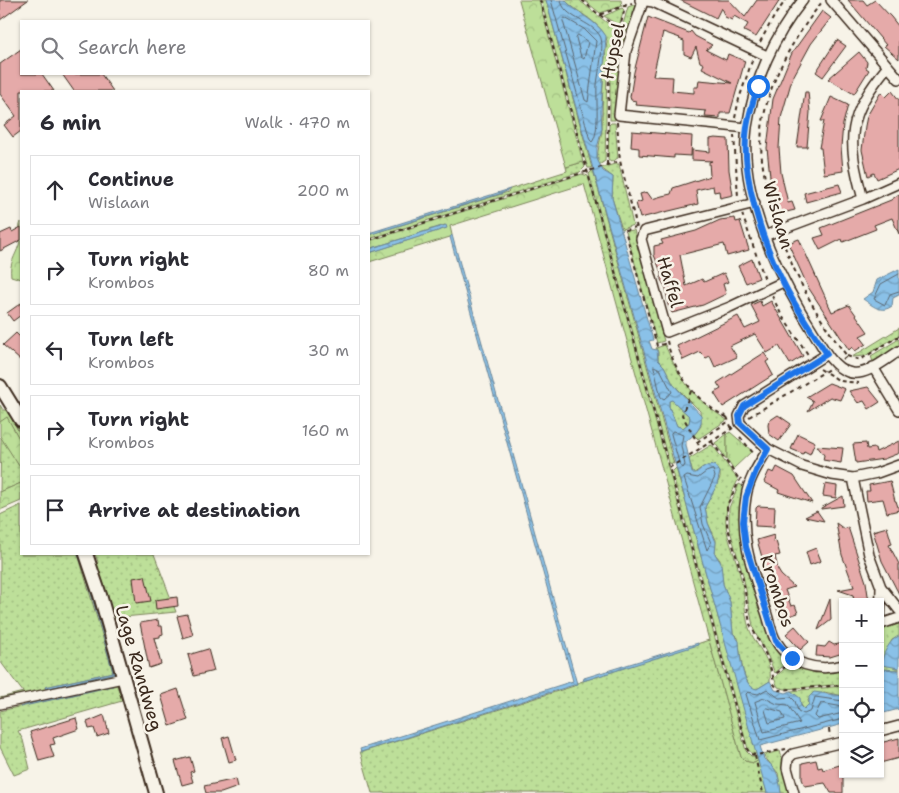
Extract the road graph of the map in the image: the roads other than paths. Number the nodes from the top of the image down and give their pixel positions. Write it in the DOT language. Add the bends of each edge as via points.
graph roads {
  1 [pos="804,0"];
  2 [pos="832,0"];
  3 [pos="639,1"];
  4 [pos="767,56"];
  5 [pos="888,66"];
  6 [pos="899,79"];
  7 [pos="747,128"];
  8 [pos="899,183"];
  9 [pos="863,199"];
  10 [pos="755,202"];
  11 [pos="764,236"];
  12 [pos="783,282"];
  13 [pos="899,351"];
  14 [pos="827,354"];
  15 [pos="874,367"];
  16 [pos="0,386"];
  17 [pos="899,410"];
  18 [pos="20,418"];
  19 [pos="768,449"];
  20 [pos="899,465"];
  21 [pos="853,478"];
  22 [pos="86,555"];
  23 [pos="881,587"];
  24 [pos="881,598"];
  25 [pos="899,610"];
  26 [pos="899,618"];
  27 [pos="884,624"];
  28 [pos="839,665"];
  29 [pos="123,678"];
  30 [pos="0,704"];
  31 [pos="899,726"];
  32 [pos="884,730"];
  33 [pos="839,743"];
  34 [pos="156,793"];
  35 [pos="794,793"];
  1 -- 4 [label="street, Wislaan"];
  2 -- 5 [label="street"];
  3 -- 4 [label="street" via="653,2"];
  3 -- 7 [label="street, Hupsel" via="625,60 619,115"];
  4 -- 7 [label="street, Wislaan"];
  5 -- 6 [label="street"];
  5 -- 9 [label="street" via="868,90 854,126 852,149"];
  7 -- 10 [label="street, Wislaan" via="748,169"];
  8 -- 9 [label="street"];
  9 -- 11 [label="street"];
  10 -- 11 [label="street, Wislaan"];
  10 -- 12 [label="street, Haffel" via="640,229 667,332"];
  11 -- 12 [label="street, Wislaan"];
  12 -- 14 [label="street, Wislaan"];
  13 -- 15 [label="street"];
  14 -- 15 [label="street, Wislaan" via="847,372 861,373"];
  14 -- 19 [label="street" via="744,406 739,420"];
  15 -- 17 [label="street"];
  16 -- 18 [label="street"];
  19 -- 21 [label="street" via="802,466 832,476"];
  19 -- 28 [label="street, Krombos" via="747,492 743,522 746,547 776,641 792,658 815,668"];
  20 -- 21 [label="street"];
  21 -- 23 [label="street" via="866,546"];
  22 -- 29 [label="street, Lage Randweg"];
  23 -- 24 [label="street"];
  23 -- 25 [label="street"];
  26 -- 27 [label="street"];
  29 -- 30 [label="street"];
  29 -- 34 [label="street, Lage Randweg"];
  31 -- 32 [label="street"];
  33 -- 35 [label="street" via="793,754 788,759 787,768"];
}
